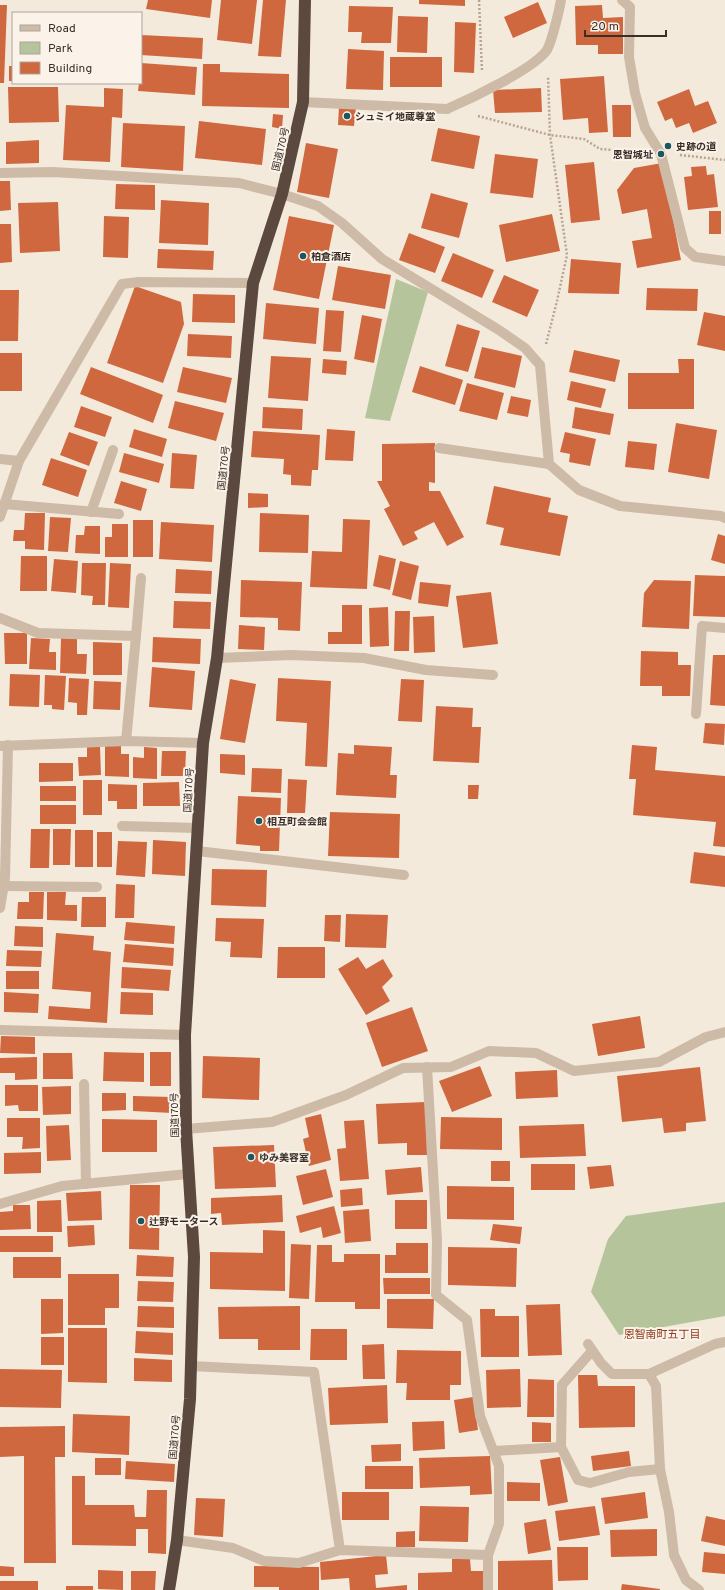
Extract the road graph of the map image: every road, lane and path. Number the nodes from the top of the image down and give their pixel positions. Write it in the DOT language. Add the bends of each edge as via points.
graph roads {
  1 [pos="305,0"];
  2 [pos="479,0"];
  3 [pos="561,0"];
  4 [pos="622,0"];
  5 [pos="547,50"];
  6 [pos="482,76"];
  7 [pos="304,102"];
  8 [pos="447,109"];
  9 [pos="550,135"];
  10 [pos="661,154"];
  11 [pos="725,160"];
  12 [pos="0,173"];
  13 [pos="282,194"];
  14 [pos="725,261"];
  15 [pos="253,283"];
  16 [pos="540,365"];
  17 [pos="439,448"];
  18 [pos="113,450"];
  19 [pos="0,459"];
  20 [pos="19,461"];
  21 [pos="549,464"];
  22 [pos="4,504"];
  23 [pos="91,512"];
  24 [pos="119,514"];
  25 [pos="0,517"];
  26 [pos="725,518"];
  27 [pos="141,578"];
  28 [pos="0,618"];
  29 [pos="725,628"];
  30 [pos="136,636"];
  31 [pos="217,658"];
  32 [pos="493,675"];
  33 [pos="696,714"];
  34 [pos="126,741"];
  35 [pos="203,742"];
  36 [pos="4,746"];
  37 [pos="122,826"];
  38 [pos="198,828"];
  39 [pos="197,851"];
  40 [pos="404,875"];
  41 [pos="3,881"];
  42 [pos="98,887"];
  43 [pos="0,908"];
  44 [pos="0,1030"];
  45 [pos="725,1032"];
  46 [pos="185,1035"];
  47 [pos="428,1067"];
  48 [pos="84,1084"];
  49 [pos="186,1129"];
  50 [pos="188,1174"];
  51 [pos="86,1184"];
  52 [pos="0,1204"];
  53 [pos="725,1342"];
  54 [pos="191,1366"];
  55 [pos="648,1374"];
  56 [pos="561,1448"];
  57 [pos="494,1451"];
  58 [pos="660,1469"];
  59 [pos="177,1540"];
  60 [pos="340,1550"];
  61 [pos="488,1555"];
  62 [pos="169,1590"];
  63 [pos="488,1590"];
  64 [pos="699,1590"];
  1 -- 7 [label="highway, 国道170号"];
  2 -- 6 [label="path"];
  3 -- 5 [label="street"];
  4 -- 10 [label="street" via="630,7 629,57 635,93 646,128"];
  5 -- 8 [label="street" via="533,63 476,96"];
  5 -- 9 [label="path"];
  7 -- 8 [label="street"];
  7 -- 13 [label="highway, 国道170号"];
  8 -- 9 [label="path"];
  9 -- 10 [label="path" via="584,139 600,149"];
  9 -- 16 [label="path" via="566,255"];
  10 -- 11 [label="path"];
  10 -- 14 [label="street" via="684,248 695,257"];
  12 -- 13 [label="street" via="53,172 239,183"];
  13 -- 15 [label="highway, 国道170号"];
  13 -- 16 [label="street" via="318,206 342,223 382,259 499,330 525,348"];
  15 -- 20 [label="street" via="122,284"];
  15 -- 31 [label="highway, 国道170号"];
  16 -- 21 [label="street"];
  17 -- 21 [label="street"];
  18 -- 23 [label="street"];
  19 -- 20 [label="street"];
  20 -- 22 [label="street"];
  21 -- 26 [label="street" via="579,490 620,506"];
  22 -- 23 [label="street"];
  22 -- 25 [label="street"];
  23 -- 24 [label="street"];
  27 -- 30 [label="street"];
  28 -- 30 [label="street" via="38,633"];
  29 -- 33 [label="street" via="702,626"];
  30 -- 34 [label="street"];
  31 -- 32 [label="street" via="290,655 364,658 426,670"];
  31 -- 35 [label="highway, 国道170号"];
  34 -- 35 [label="street"];
  34 -- 36 [label="street"];
  35 -- 38 [label="highway, 国道170号"];
  36 -- 41 [label="street"];
  37 -- 38 [label="street"];
  38 -- 39 [label="highway, 国道170号"];
  39 -- 40 [label="street"];
  39 -- 46 [label="highway, 国道170号"];
  41 -- 42 [label="street"];
  41 -- 43 [label="street"];
  44 -- 46 [label="street"];
  45 -- 47 [label="street" via="706,1037 659,1062 574,1071 536,1053 489,1051 451,1067"];
  46 -- 49 [label="highway, 国道170号"];
  47 -- 49 [label="street" via="403,1068 346,1096 272,1122"];
  47 -- 57 [label="street" via="437,1241 436,1295 467,1320 480,1416"];
  48 -- 51 [label="street"];
  49 -- 50 [label="highway, 国道170号"];
  50 -- 51 [label="street"];
  50 -- 54 [label="highway, 国道170号" via="194,1257"];
  51 -- 52 [label="street" via="62,1186"];
  53 -- 55 [label="street"];
  54 -- 59 [label="highway, 国道170号"];
  54 -- 60 [label="street" via="314,1372"];
  55 -- 56 [label="street" via="612,1374 590,1348 562,1385"];
  55 -- 58 [label="street" via="656,1386"];
  56 -- 57 [label="street"];
  56 -- 58 [label="street" via="578,1480 590,1483 629,1472"];
  57 -- 61 [label="street" via="500,1466 499,1524"];
  58 -- 64 [label="street" via="674,1555 686,1580"];
  59 -- 60 [label="street" via="233,1548 264,1561 299,1564"];
  59 -- 62 [label="highway, 国道170号"];
  60 -- 61 [label="street"];
  61 -- 63 [label="street"];
}
